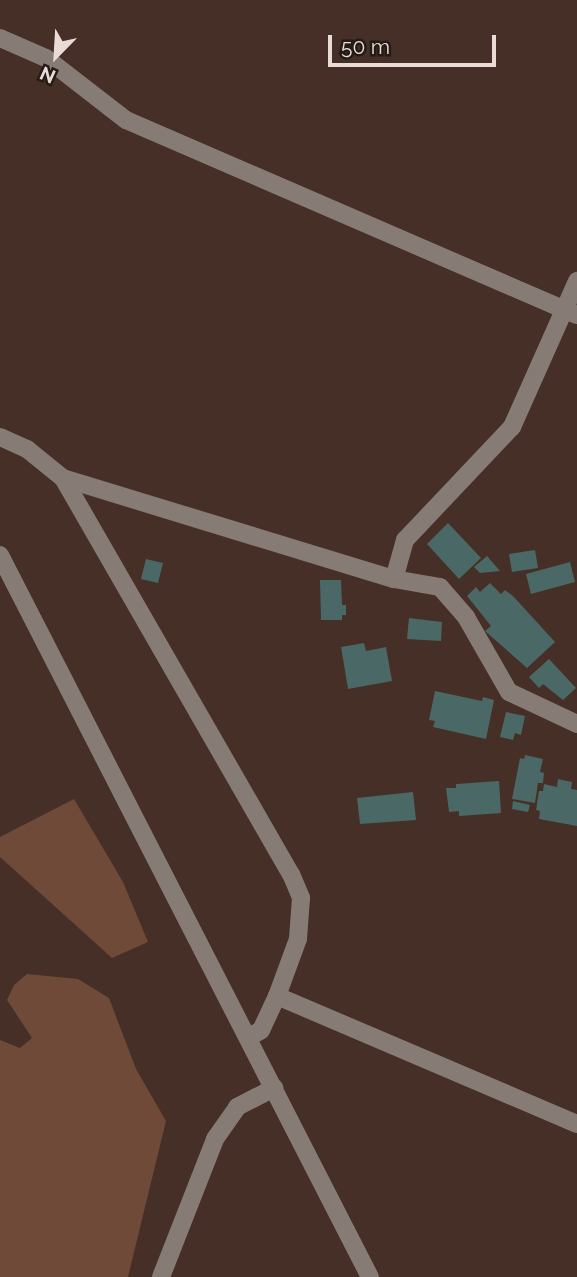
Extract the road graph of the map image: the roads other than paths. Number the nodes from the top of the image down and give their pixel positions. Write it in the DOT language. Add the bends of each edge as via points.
graph roads {
  1 [pos="0,38"];
  2 [pos="577,281"];
  3 [pos="571,312"];
  4 [pos="0,437"];
  5 [pos="62,478"];
  6 [pos="0,555"];
  7 [pos="394,579"];
  8 [pos="577,724"];
  9 [pos="277,996"];
  10 [pos="248,1038"];
  11 [pos="274,1088"];
  12 [pos="577,1124"];
  13 [pos="161,1277"];
  14 [pos="370,1277"];
  1 -- 3 [label="street" via="46,58 125,120"];
  2 -- 3 [label="street"];
  3 -- 7 [label="street" via="512,427 405,540"];
  4 -- 5 [label="street" via="27,449"];
  5 -- 7 [label="street"];
  5 -- 9 [label="street" via="291,874 300,898 298,939"];
  6 -- 10 [label="street"];
  7 -- 8 [label="street" via="440,587 466,617 509,692"];
  9 -- 10 [label="street" via="261,1030"];
  9 -- 12 [label="street"];
  10 -- 11 [label="street"];
  11 -- 13 [label="street" via="237,1107 215,1139"];
  11 -- 14 [label="street"];
}
